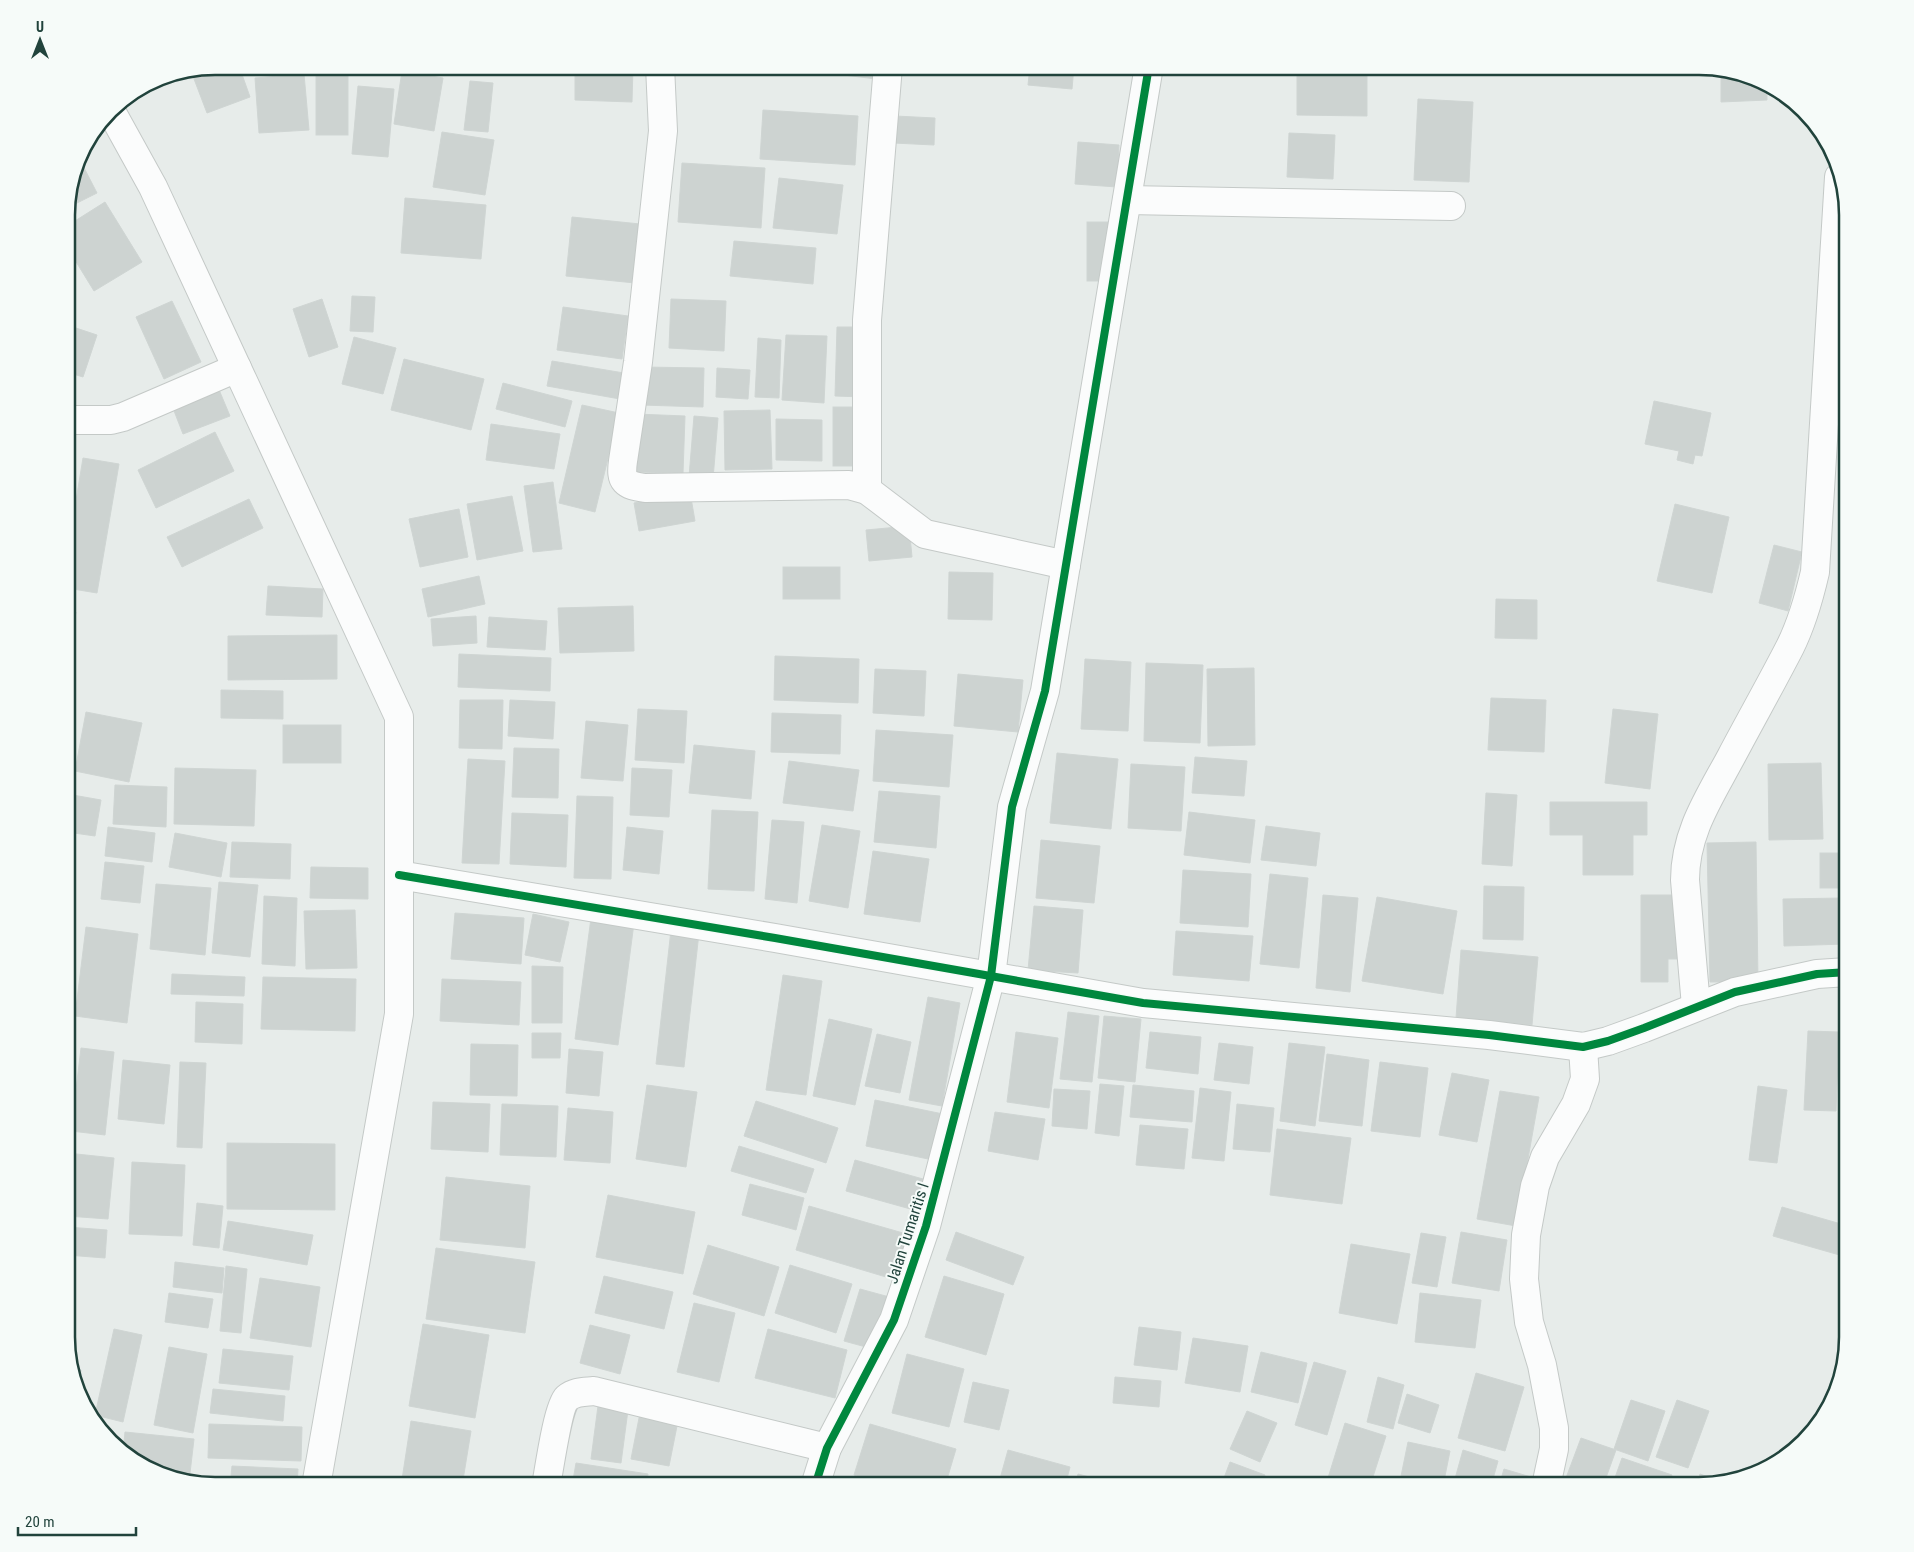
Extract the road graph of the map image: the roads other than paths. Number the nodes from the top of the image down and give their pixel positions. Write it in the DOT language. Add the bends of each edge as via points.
graph roads {
  1 [pos="660,75"];
  2 [pos="887,75"];
  3 [pos="1148,75"];
  4 [pos="115,118"];
  5 [pos="1838,198"];
  6 [pos="1127,200"];
  7 [pos="1451,206"];
  8 [pos="237,368"];
  9 [pos="75,420"];
  10 [pos="867,490"];
  11 [pos="1066,565"];
  12 [pos="399,876"];
  13 [pos="1839,973"];
  14 [pos="991,976"];
  15 [pos="1696,1006"];
  16 [pos="1583,1047"];
  17 [pos="827,1448"];
  18 [pos="318,1477"];
  19 [pos="548,1477"];
  20 [pos="818,1477"];
  21 [pos="1548,1477"];
  1 -- 10 [label="street" via="663,131 638,362 622,461 624,480 632,486 645,488 850,485"];
  2 -- 10 [label="street" via="867,320"];
  3 -- 6 [label="street, Jalan Tumaritis I"];
  4 -- 8 [label="street" via="153,187"];
  5 -- 15 [label="street" via="1815,572 1804,617 1791,646 1706,802 1690,838 1685,880"];
  6 -- 7 [label="street"];
  6 -- 11 [label="street, Jalan Tumaritis I"];
  8 -- 9 [label="street" via="123,417"];
  8 -- 12 [label="street" via="399,717"];
  10 -- 11 [label="street" via="925,534"];
  11 -- 14 [label="street, Jalan Tumaritis I" via="1045,691 1012,807"];
  12 -- 14 [label="street"];
  12 -- 18 [label="street" via="399,1014"];
  13 -- 15 [label="street" via="1769,984"];
  14 -- 16 [label="street" via="1143,1003 1489,1035"];
  14 -- 17 [label="street, Jalan Tumaritis I" via="926,1226 894,1320"];
  15 -- 16 [label="street" via="1608,1041"];
  16 -- 21 [label="street" via="1585,1079 1576,1104 1545,1157 1535,1186 1526,1235 1524,1279 1529,1322 1542,1365 1554,1428 1554,1449"];
  17 -- 19 [label="street" via="594,1391 577,1392 566,1398 560,1411"];
  17 -- 20 [label="street, Jalan Tumaritis I"];
}
